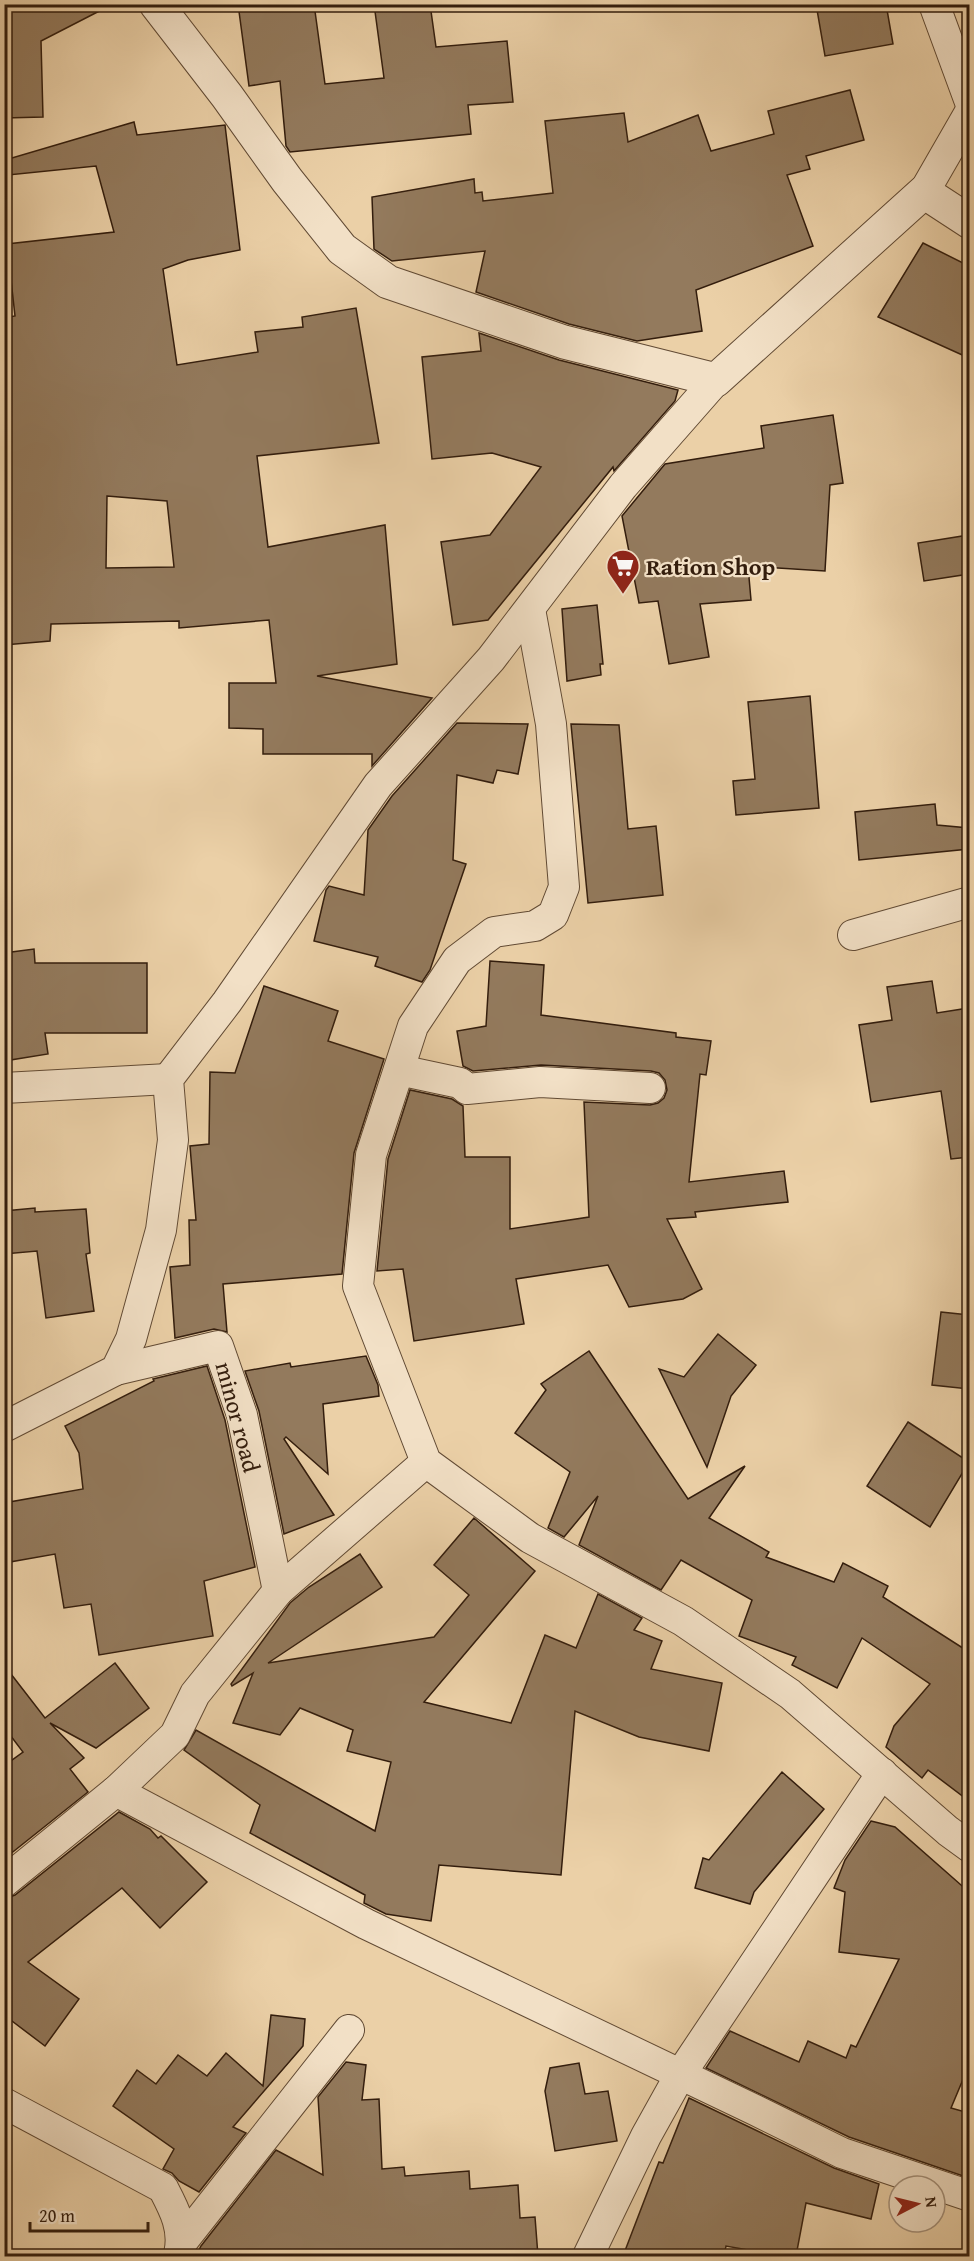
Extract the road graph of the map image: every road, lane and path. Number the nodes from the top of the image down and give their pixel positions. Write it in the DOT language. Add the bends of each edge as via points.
graph roads {
  1 [pos="156,4"];
  2 [pos="934,4"];
  3 [pos="969,102"];
  4 [pos="969,112"];
  5 [pos="924,192"];
  6 [pos="969,222"];
  7 [pos="716,380"];
  8 [pos="530,609"];
  9 [pos="969,902"];
  10 [pos="853,935"];
  11 [pos="399,1070"];
  12 [pos="168,1079"];
  13 [pos="4,1088"];
  14 [pos="650,1088"];
  15 [pos="116,1370"];
  16 [pos="4,1427"];
  17 [pos="426,1462"];
  18 [pos="278,1591"];
  19 [pos="882,1773"];
  20 [pos="116,1791"];
  21 [pos="969,1847"];
  22 [pos="5,1881"];
  23 [pos="349,2030"];
  24 [pos="680,2075"];
  25 [pos="4,2103"];
  26 [pos="969,2196"];
  27 [pos="180,2249"];
  28 [pos="588,2256"];
  1 -- 7 [label="street" via="342,249 388,282 564,342"];
  2 -- 3 [label="street"];
  4 -- 5 [label="street"];
  5 -- 6 [label="street"];
  5 -- 7 [label="street"];
  7 -- 8 [label="street" via="623,486"];
  8 -- 11 [label="street" via="551,724 564,887 554,915 535,926 494,932 457,960 413,1026"];
  8 -- 12 [label="street" via="378,785 227,1002"];
  9 -- 10 [label="street"];
  11 -- 14 [label="street" via="460,1083 467,1089 540,1082"];
  11 -- 17 [label="street" via="372,1155 358,1286"];
  12 -- 13 [label="street"];
  12 -- 15 [label="street" via="173,1140 161,1230 131,1339"];
  15 -- 16 [label="street"];
  15 -- 18 [label="street, minor road" via="218,1346 242,1415"];
  17 -- 18 [label="street"];
  17 -- 19 [label="street" via="530,1538 684,1621 790,1694"];
  18 -- 20 [label="street" via="195,1694 175,1735"];
  19 -- 21 [label="street"];
  19 -- 24 [label="street"];
  20 -- 22 [label="street"];
  20 -- 24 [label="street" via="366,1924"];
  23 -- 27 [label="street"];
  24 -- 26 [label="street" via="842,2154"];
  24 -- 28 [label="street"];
  25 -- 27 [label="street" via="163,2188 177,2215"];
}
